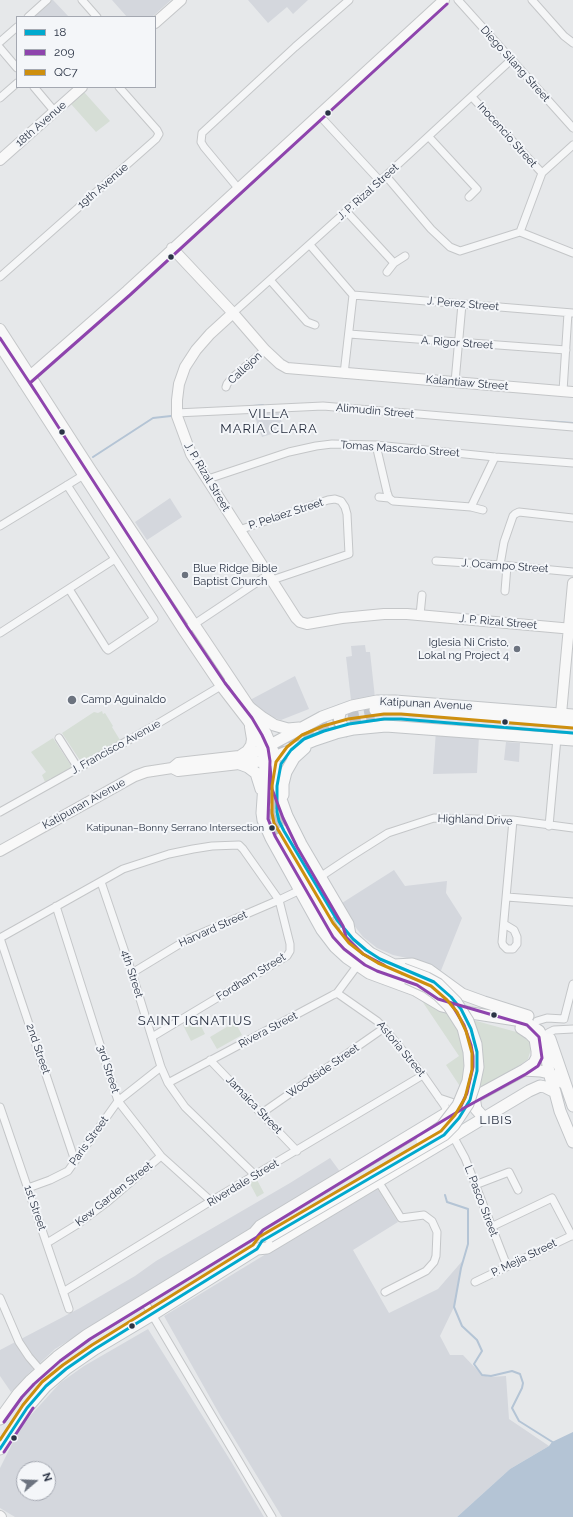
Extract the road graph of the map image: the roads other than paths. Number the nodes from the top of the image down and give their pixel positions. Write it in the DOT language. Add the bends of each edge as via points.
graph roads {
  1 [pos="47,0"];
  2 [pos="82,0"];
  3 [pos="181,0"];
  4 [pos="349,0"];
  5 [pos="444,0"];
  6 [pos="458,0"];
  7 [pos="532,0"];
  8 [pos="29,16"];
  9 [pos="95,16"];
  10 [pos="156,22"];
  11 [pos="16,28"];
  12 [pos="0,42"];
  13 [pos="573,43"];
  14 [pos="0,48"];
  15 [pos="512,60"];
  16 [pos="16,67"];
  17 [pos="16,84"];
  18 [pos="35,88"];
  19 [pos="81,88"];
  20 [pos="120,88"];
  21 [pos="472,97"];
  22 [pos="0,98"];
  23 [pos="55,112"];
  24 [pos="319,115"];
  25 [pos="573,128"];
  26 [pos="429,137"];
  27 [pos="573,145"];
  28 [pos="0,160"];
  29 [pos="542,173"];
  30 [pos="383,179"];
  31 [pos="238,188"];
  32 [pos="469,197"];
  33 [pos="347,212"];
  34 [pos="520,232"];
  35 [pos="310,245"];
  36 [pos="172,248"];
  37 [pos="573,253"];
  38 [pos="405,256"];
  39 [pos="394,263"];
  40 [pos="387,272"];
  41 [pos="0,277"];
  42 [pos="270,280"];
  43 [pos="353,295"];
  44 [pos="462,304"];
  45 [pos="233,313"];
  46 [pos="571,313"];
  47 [pos="315,324"];
  48 [pos="0,329"];
  49 [pos="349,334"];
  50 [pos="458,343"];
  51 [pos="0,346"];
  52 [pos="265,350"];
  53 [pos="566,350"];
  54 [pos="344,374"];
  55 [pos="27,379"];
  56 [pos="455,382"];
  57 [pos="226,387"];
  58 [pos="568,392"];
  59 [pos="176,413"];
  60 [pos="573,427"];
  61 [pos="376,445"];
  62 [pos="495,457"];
  63 [pos="573,463"];
  64 [pos="87,472"];
  65 [pos="208,479"];
  66 [pos="67,484"];
  67 [pos="379,498"];
  68 [pos="389,498"];
  69 [pos="472,507"];
  70 [pos="483,510"];
  71 [pos="573,518"];
  72 [pos="0,526"];
  73 [pos="239,530"];
  74 [pos="115,559"];
  75 [pos="436,561"];
  76 [pos="503,565"];
  77 [pos="573,572"];
  78 [pos="270,577"];
  79 [pos="573,583"];
  80 [pos="69,589"];
  81 [pos="505,591"];
  82 [pos="422,596"];
  83 [pos="420,615"];
  84 [pos="195,624"];
  85 [pos="571,629"];
  86 [pos="184,631"];
  87 [pos="0,632"];
  88 [pos="231,680"];
  89 [pos="220,686"];
  90 [pos="249,707"];
  91 [pos="341,710"];
  92 [pos="330,714"];
  93 [pos="561,714"];
  94 [pos="573,715"];
  95 [pos="250,723"];
  96 [pos="573,723"];
  97 [pos="302,728"];
  98 [pos="341,732"];
  99 [pos="573,733"];
  100 [pos="59,738"];
  101 [pos="557,738"];
  102 [pos="315,740"];
  103 [pos="573,740"];
  104 [pos="267,747"];
  105 [pos="269,759"];
  106 [pos="240,760"];
  107 [pos="78,768"];
  108 [pos="263,798"];
  109 [pos="0,812"];
  110 [pos="287,816"];
  111 [pos="513,820"];
  112 [pos="549,826"];
  113 [pos="573,828"];
  114 [pos="0,851"];
  115 [pos="320,877"];
  116 [pos="101,882"];
  117 [pos="298,891"];
  118 [pos="506,897"];
  119 [pos="279,900"];
  120 [pos="573,902"];
  121 [pos="56,906"];
  122 [pos="504,924"];
  123 [pos="350,935"];
  124 [pos="0,938"];
  125 [pos="357,966"];
  126 [pos="399,970"];
  127 [pos="132,973"];
  128 [pos="573,984"];
  129 [pos="337,993"];
  130 [pos="471,1013"];
  131 [pos="564,1019"];
  132 [pos="537,1021"];
  133 [pos="384,1028"];
  134 [pos="572,1028"];
  135 [pos="548,1033"];
  136 [pos="152,1037"];
  137 [pos="210,1060"];
  138 [pos="161,1067"];
  139 [pos="524,1070"];
  140 [pos="550,1073"];
  141 [pos="423,1075"];
  142 [pos="168,1083"];
  143 [pos="565,1084"];
  144 [pos="555,1092"];
  145 [pos="474,1097"];
  146 [pos="439,1098"];
  147 [pos="118,1101"];
  148 [pos="460,1105"];
  149 [pos="573,1106"];
  150 [pos="0,1108"];
  151 [pos="448,1112"];
  152 [pos="262,1113"];
  153 [pos="484,1118"];
  154 [pos="453,1136"];
  155 [pos="573,1142"];
  156 [pos="388,1148"];
  157 [pos="297,1151"];
  158 [pos="161,1156"];
  159 [pos="75,1161"];
  160 [pos="400,1167"];
  161 [pos="255,1175"];
  162 [pos="378,1180"];
  163 [pos="475,1185"];
  164 [pos="28,1188"];
  165 [pos="518,1190"];
  166 [pos="211,1201"];
  167 [pos="491,1227"];
  168 [pos="263,1234"];
  169 [pos="572,1235"];
  170 [pos="47,1243"];
  171 [pos="257,1249"];
  172 [pos="507,1266"];
  173 [pos="475,1282"];
  174 [pos="63,1292"];
  175 [pos="385,1292"];
  176 [pos="0,1298"];
  177 [pos="144,1301"];
  178 [pos="69,1309"];
  179 [pos="2,1311"];
  180 [pos="152,1315"];
  181 [pos="41,1370"];
  182 [pos="4,1407"];
  183 [pos="0,1419"];
  184 [pos="0,1449"];
  185 [pos="272,1517"];
  1 -- 8 [label="street"];
  2 -- 9 [label="street"];
  3 -- 10 [label="street"];
  4 -- 31 [label="street" via="202,133 204,147"];
  5 -- 24 [label="street"];
  6 -- 15 [label="street, Diego Silang Street"];
  7 -- 13 [label="street"];
  11 -- 12 [label="street"];
  14 -- 16 [label="street"];
  15 -- 21 [label="street, J. P. Rizal Street"];
  15 -- 25 [label="street, Diego Silang Street"];
  17 -- 22 [label="street"];
  18 -- 23 [label="street"];
  19 -- 23 [label="street, 18th Avenue"];
  20 -- 41 [label="street, 19th Avenue" via="157,130 159,134 156,139"];
  21 -- 26 [label="street, J. P. Rizal Street"];
  21 -- 29 [label="street, Inocencio Street"];
  23 -- 28 [label="street, 18th Avenue"];
  24 -- 30 [label="street"];
  24 -- 31 [label="street"];
  26 -- 30 [label="street, J. P. Rizal Street"];
  26 -- 32 [label="street" via="477,189"];
  27 -- 29 [label="street"];
  29 -- 34 [label="street"];
  30 -- 33 [label="street, J. P. Rizal Street"];
  30 -- 34 [label="street" via="431,230 455,250 460,251"];
  31 -- 36 [label="street"];
  33 -- 35 [label="street, J. P. Rizal Street"];
  33 -- 39 [label="street"];
  34 -- 37 [label="street"];
  35 -- 42 [label="street, J. P. Rizal Street"];
  35 -- 43 [label="street"];
  36 -- 45 [label="street, Kalantiaw Street"];
  36 -- 55 [label="street"];
  38 -- 39 [label="street"];
  39 -- 40 [label="street"];
  42 -- 45 [label="street, J. P. Rizal Street"];
  42 -- 47 [label="street" via="303,319"];
  43 -- 44 [label="street, J. Perez Street"];
  43 -- 49 [label="street"];
  44 -- 46 [label="street, J. Perez Street"];
  44 -- 50 [label="street"];
  45 -- 52 [label="street, Kalantiaw Street"];
  45 -- 59 [label="street, J. P. Rizal Street" via="205,339 185,367 179,384"];
  46 -- 53 [label="street"];
  48 -- 55 [label="street"];
  49 -- 50 [label="street, A. Rigor Street"];
  49 -- 54 [label="street"];
  50 -- 53 [label="street, A. Rigor Street"];
  50 -- 56 [label="street"];
  51 -- 55 [label="street"];
  52 -- 54 [label="street, Kalantiaw Street" via="287,368"];
  52 -- 57 [label="street, Callejon" via="231,379"];
  53 -- 58 [label="street"];
  54 -- 56 [label="street, Kalantiaw Street"];
  55 -- 64 [label="street"];
  56 -- 58 [label="street, Kalantiaw Street"];
  59 -- 60 [label="street, Alimudin Street" via="323,406"];
  59 -- 65 [label="street, J. P. Rizal Street" via="191,454"];
  61 -- 62 [label="street, Tomas Mascardo Street"];
  61 -- 65 [label="street, Tomas Mascardo Street" via="316,446 289,452"];
  61 -- 68 [label="street"];
  62 -- 63 [label="street, Tomas Mascardo Street"];
  62 -- 69 [label="street"];
  64 -- 66 [label="street"];
  64 -- 84 [label="street"];
  64 -- 86 [label="street"];
  65 -- 73 [label="street, J. P. Rizal Street"];
  66 -- 72 [label="street"];
  66 -- 74 [label="street"];
  67 -- 68 [label="street"];
  68 -- 69 [label="street" via="393,502"];
  69 -- 70 [label="street"];
  71 -- 76 [label="street" via="519,512 512,516 504,542"];
  73 -- 78 [label="street, J. P. Rizal Street"];
  73 -- 78 [label="street, P. Pelaez Street" via="328,500 335,499 345,507 349,554"];
  74 -- 80 [label="street"];
  74 -- 80 [label="street" via="154,619 112,648 106,648"];
  75 -- 76 [label="street, J. Ocampo Street"];
  76 -- 77 [label="street, J. Ocampo Street"];
  76 -- 81 [label="street"];
  78 -- 83 [label="street, J. P. Rizal Street" via="296,618 307,624 384,614"];
  78 -- 84 [label="street"];
  79 -- 85 [label="street"];
  80 -- 87 [label="street"];
  82 -- 83 [label="street"];
  83 -- 85 [label="street, J. P. Rizal Street"];
  84 -- 86 [label="street"];
  84 -- 88 [label="street"];
  85 -- 93 [label="street"];
  86 -- 89 [label="street"];
  88 -- 89 [label="street, J. Francisco Avenue"];
  88 -- 90 [label="street"];
  89 -- 95 [label="street"];
  89 -- 107 [label="street, J. Francisco Avenue"];
  90 -- 97 [label="main road" via="276,725 290,729"];
  90 -- 104 [label="street" via="266,733"];
  91 -- 92 [label="main road, Katipunan Avenue"];
  91 -- 93 [label="main road, Katipunan Avenue" via="372,702 395,701"];
  91 -- 98 [label="main road"];
  92 -- 97 [label="main road, Katipunan Avenue"];
  92 -- 98 [label="main road"];
  93 -- 94 [label="main road, Katipunan Avenue"];
  95 -- 104 [label="street" via="258,738"];
  95 -- 106 [label="street" via="251,745"];
  96 -- 99 [label="main road, Katipunan Avenue" via="399,709 375,715"];
  97 -- 104 [label="main road, Katipunan Avenue"];
  98 -- 101 [label="main road, Katipunan Avenue" via="396,726"];
  98 -- 102 [label="main road, Katipunan Avenue"];
  100 -- 107 [label="street"];
  101 -- 103 [label="main road, Katipunan Avenue"];
  101 -- 112 [label="street"];
  102 -- 105 [label="main road, Katipunan Avenue"];
  102 -- 110 [label="main road" via="298,753 286,772 283,788"];
  104 -- 105 [label="main road"];
  104 -- 106 [label="street, Katipunan Avenue"];
  105 -- 106 [label="street, Katipunan Avenue"];
  105 -- 108 [label="main road"];
  105 -- 110 [label="main road"];
  106 -- 108 [label="main road" via="256,773"];
  106 -- 114 [label="street, Katipunan Avenue" via="178,771 172,768 135,776"];
  107 -- 109 [label="street, J. Francisco Avenue"];
  108 -- 125 [label="main road" via="262,816 271,838 326,935 338,950"];
  110 -- 115 [label="main road"];
  111 -- 112 [label="street, Highland Drive"];
  111 -- 115 [label="street, Highland Drive" via="434,818 388,833"];
  111 -- 118 [label="street"];
  112 -- 113 [label="street, Highland Drive"];
  115 -- 123 [label="main road" via="348,924"];
  116 -- 119 [label="street, Fordham Street" via="123,869 169,854 234,844 243,849"];
  116 -- 121 [label="street, Fordham Street"];
  116 -- 127 [label="street, 4th Street"];
  117 -- 119 [label="street, Harvard Street"];
  118 -- 120 [label="street"];
  118 -- 122 [label="street"];
  119 -- 127 [label="street, Harvard Street" via="188,939"];
  119 -- 136 [label="street, Fordham Street" via="290,944 287,956"];
  121 -- 124 [label="street, Fordham Street"];
  121 -- 147 [label="street, 3rd Street"];
  123 -- 126 [label="main road" via="370,953"];
  123 -- 126 [label="main road" via="337,920 281,833 332,929 343,943 366,962"];
  124 -- 159 [label="street, 2nd Street"];
  125 -- 129 [label="street, Rivera Street"];
  125 -- 130 [label="main road" via="375,976 415,990 439,1005"];
  126 -- 132 [label="main road" via="412,964 429,970 459,992"];
  126 -- 168 [label="main road, bridge" via="436,994 452,1010 463,1028 470,1066 466,1086 458,1105 446,1122 431,1135"];
  127 -- 136 [label="street, 4th Street"];
  128 -- 131 [label="street"];
  129 -- 133 [label="street, Astoria Street"];
  129 -- 137 [label="street, Rivera Street"];
  130 -- 139 [label="main road" via="524,1029 535,1039 537,1057 534,1063"];
  130 -- 140 [label="main road" via="516,1020 534,1027 545,1043"];
  131 -- 132 [label="street" via="547,1018"];
  131 -- 134 [label="street"];
  132 -- 135 [label="main road"];
  133 -- 141 [label="street, Astoria Street"];
  133 -- 152 [label="street, Woodside Street"];
  134 -- 135 [label="street"];
  135 -- 143 [label="main road"];
  136 -- 138 [label="street, 4th Street"];
  137 -- 142 [label="street, Rivera Street"];
  137 -- 152 [label="street, Jamaica Street"];
  138 -- 142 [label="street, 4th Street"];
  138 -- 147 [label="street, Paris Street"];
  139 -- 140 [label="main road"];
  139 -- 145 [label="main road"];
  140 -- 143 [label="main road"];
  140 -- 144 [label="main road"];
  141 -- 146 [label="street, Astoria Street"];
  141 -- 157 [label="street, Riverdale Street"];
  142 -- 161 [label="street, 4th Street" via="185,1107"];
  143 -- 149 [label="main road"];
  144 -- 153 [label="main road" via="546,1087 534,1088"];
  144 -- 155 [label="main road"];
  145 -- 148 [label="main road"];
  145 -- 153 [label="main road" via="476,1109"];
  146 -- 148 [label="street"];
  146 -- 151 [label="street, Astoria Street"];
  147 -- 158 [label="street, 3rd Street"];
  147 -- 159 [label="street, Paris Street"];
  148 -- 151 [label="main road"];
  150 -- 164 [label="street, 1st Street"];
  151 -- 156 [label="main road"];
  152 -- 157 [label="street, Jamaica Street"];
  153 -- 154 [label="main road"];
  154 -- 160 [label="main road"];
  154 -- 163 [label="street, L. Pasco Street"];
  156 -- 160 [label="main road"];
  156 -- 168 [label="main road" via="260,1226"];
  157 -- 161 [label="street, Riverdale Street"];
  158 -- 166 [label="street, 3rd Street"];
  158 -- 170 [label="street, Kew Garden Street" via="106,1203"];
  159 -- 164 [label="street, Paris Street" via="68,1171"];
  160 -- 162 [label="main road"];
  161 -- 166 [label="street, Riverdale Street"];
  162 -- 171 [label="main road" via="267,1248"];
  162 -- 175 [label="street" via="401,1218 424,1215 432,1221 437,1232 434,1262 426,1271"];
  163 -- 165 [label="street" via="509,1172"];
  163 -- 167 [label="street, L. Pasco Street"];
  164 -- 170 [label="street, 1st Street"];
  166 -- 174 [label="street, Riverdale Street"];
  167 -- 169 [label="street" via="552,1198"];
  167 -- 172 [label="street, L. Pasco Street"];
  168 -- 171 [label="main road"];
  168 -- 177 [label="main road"];
  169 -- 172 [label="street, P. Mejia Street"];
  170 -- 174 [label="street, 1st Street"];
  171 -- 180 [label="main road"];
  172 -- 173 [label="street, P. Mejia Street"];
  174 -- 178 [label="street, 1st Street"];
  176 -- 179 [label="street"];
  177 -- 180 [label="street"];
  177 -- 181 [label="main road" via="87,1335"];
  179 -- 181 [label="street" via="29,1357"];
  180 -- 184 [label="main road" via="95,1349 46,1386 27,1408"];
  180 -- 185 [label="street"];
  181 -- 182 [label="main road"];
  182 -- 183 [label="main road"];
}
